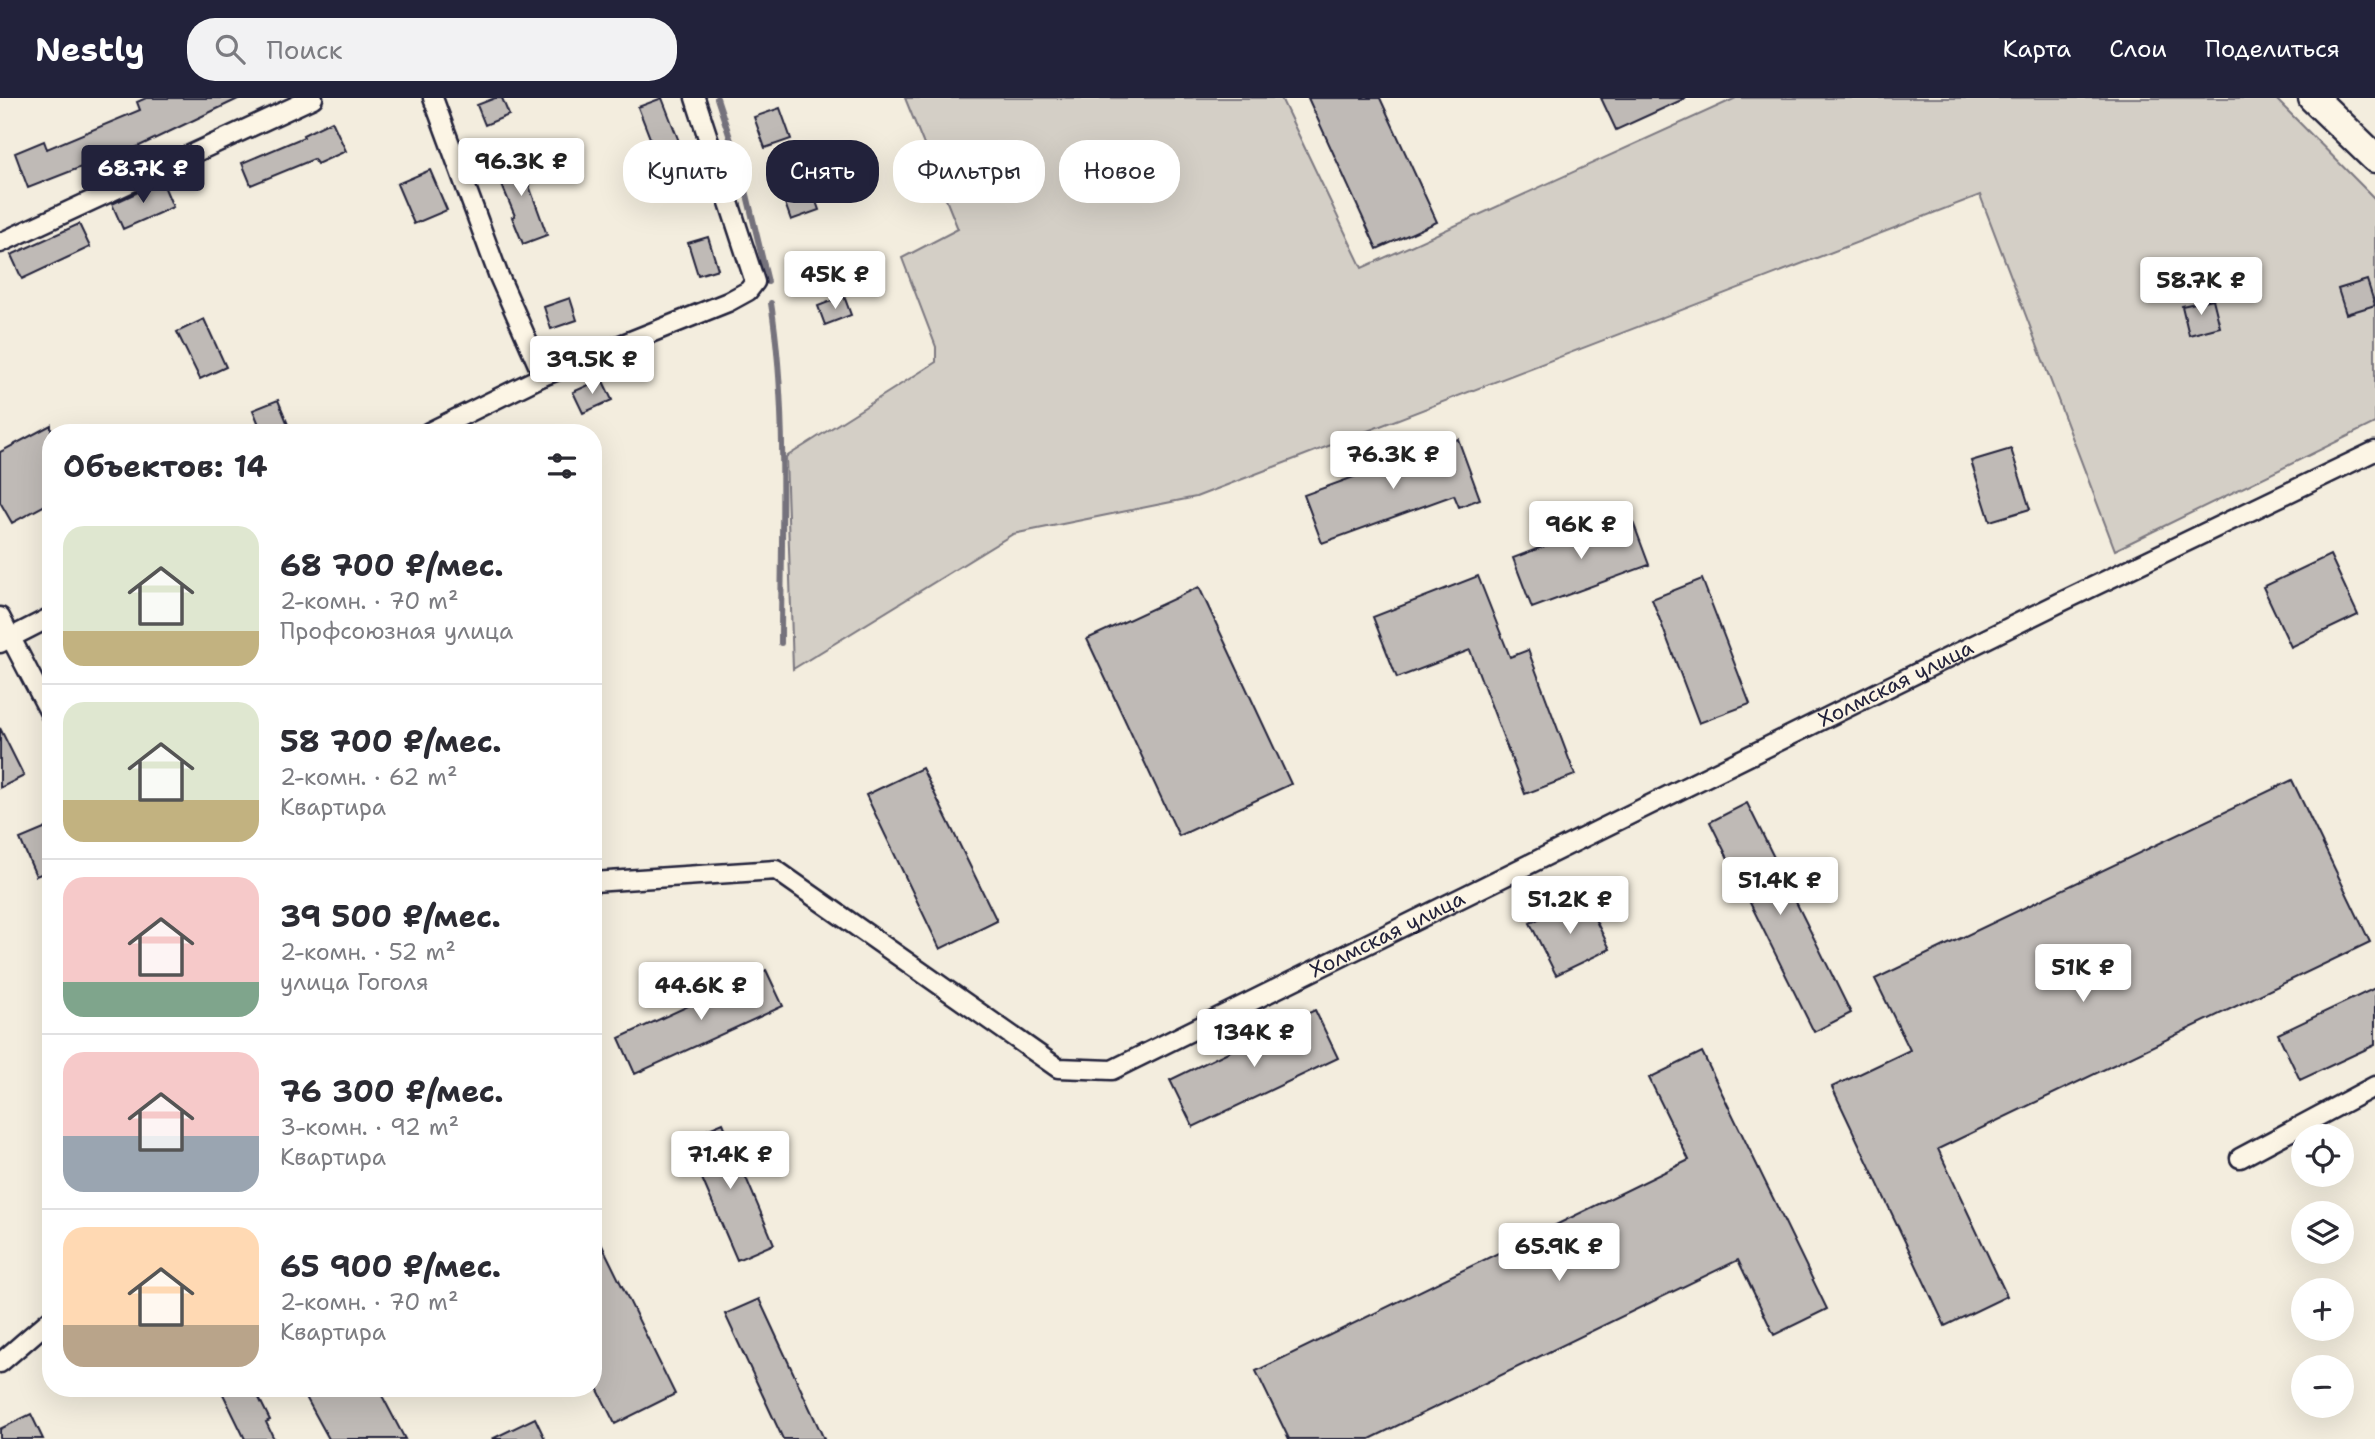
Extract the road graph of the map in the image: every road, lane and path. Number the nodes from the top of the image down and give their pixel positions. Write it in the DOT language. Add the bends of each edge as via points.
graph roads {
  1 [pos="313,98"];
  2 [pos="433,98"];
  3 [pos="695,98"];
  4 [pos="2313,98"];
  5 [pos="2375,158"];
  6 [pos="0,243"];
  7 [pos="543,376"];
  8 [pos="445,424"];
  9 [pos="2375,451"];
  10 [pos="0,617"];
  11 [pos="42,622"];
  12 [pos="5,640"];
  13 [pos="42,700"];
  14 [pos="602,881"];
  15 [pos="2375,1086"];
  16 [pos="2240,1158"];
  17 [pos="42,1327"];
  18 [pos="0,1363"];
  1 -- 6 [label="street"];
  2 -- 7 [label="street" via="498,275"];
  3 -- 7 [label="street" via="755,282 728,302"];
  4 -- 5 [label="main road"];
  7 -- 8 [label="street"];
  9 -- 14 [label="street, Холмская улица" via="1112,1070 1058,1068 776,870"];
  10 -- 12 [label="street"];
  11 -- 12 [label="street"];
  12 -- 13 [label="street"];
  15 -- 16 [label="street"];
  17 -- 18 [label="street"];
}
